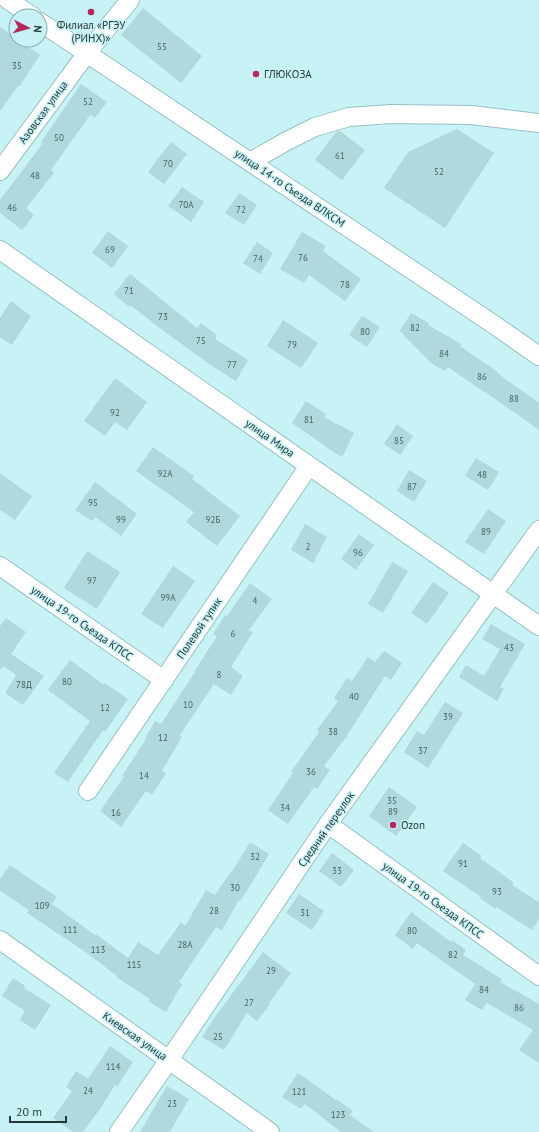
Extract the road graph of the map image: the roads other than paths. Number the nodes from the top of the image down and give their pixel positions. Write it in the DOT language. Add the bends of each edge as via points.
graph roads {
  1 [pos="8,0"];
  2 [pos="130,0"];
  3 [pos="20,8"];
  4 [pos="48,27"];
  5 [pos="87,53"];
  6 [pos="539,123"];
  7 [pos="250,162"];
  8 [pos="0,171"];
  9 [pos="0,250"];
  10 [pos="539,356"];
  11 [pos="309,466"];
  12 [pos="539,530"];
  13 [pos="0,566"];
  14 [pos="493,593"];
  15 [pos="539,626"];
  16 [pos="164,680"];
  17 [pos="88,791"];
  18 [pos="328,824"];
  19 [pos="0,940"];
  20 [pos="539,976"];
  21 [pos="169,1060"];
  22 [pos="119,1132"];
  23 [pos="270,1132"];
  1 -- 3 [label="street"];
  2 -- 5 [label="street, Азовская улица"];
  4 -- 5 [label="street, улица 14-го Съезда ВЛКСМ"];
  5 -- 7 [label="street, улица 14-го Съезда ВЛКСМ"];
  5 -- 8 [label="street, Азовская улица"];
  6 -- 7 [label="street" via="471,115 391,114 349,117 315,127"];
  7 -- 10 [label="street, улица 14-го Съезда ВЛКСМ"];
  9 -- 11 [label="street, улица Мира"];
  11 -- 14 [label="street, улица Мира"];
  11 -- 16 [label="street, Полевой тупик"];
  12 -- 14 [label="street, Средний переулок"];
  13 -- 16 [label="street, улица 19-го Съезда КПСС"];
  14 -- 15 [label="street, улица Мира"];
  14 -- 18 [label="street, Средний переулок"];
  16 -- 17 [label="street, Полевой тупик"];
  18 -- 20 [label="street, улица 19-го Съезда КПСС"];
  18 -- 21 [label="street, Средний переулок"];
  19 -- 21 [label="street, Киевская улица"];
  21 -- 22 [label="street, Средний переулок"];
  21 -- 23 [label="street, Киевская улица"];
}
